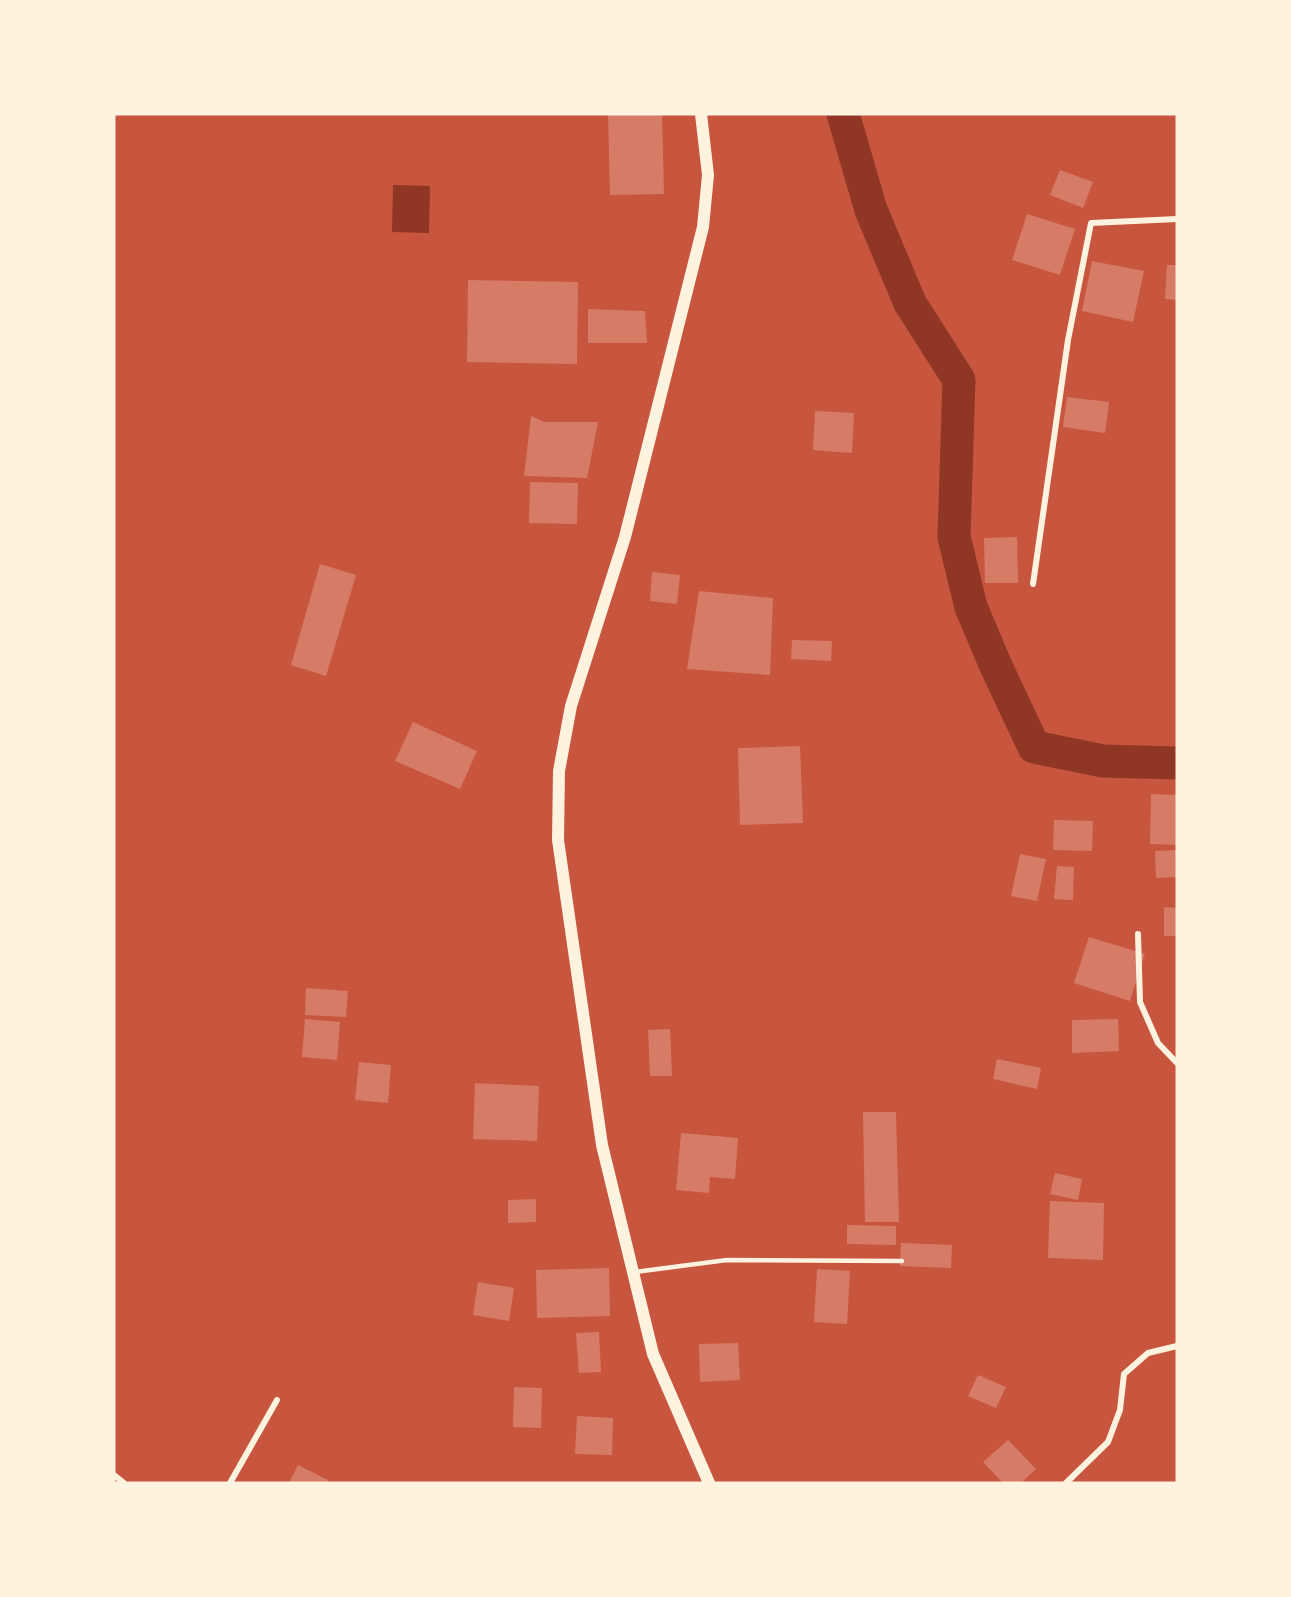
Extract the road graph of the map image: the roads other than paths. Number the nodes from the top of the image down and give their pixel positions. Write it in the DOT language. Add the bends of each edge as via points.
graph roads {
  1 [pos="702,114"];
  2 [pos="1177,219"];
  3 [pos="1033,584"];
  4 [pos="1138,934"];
  5 [pos="1177,1063"];
  6 [pos="902,1261"];
  7 [pos="632,1273"];
  8 [pos="1177,1346"];
  9 [pos="277,1401"];
  10 [pos="114,1475"];
  11 [pos="124,1483"];
  12 [pos="230,1483"];
  13 [pos="709,1483"];
  14 [pos="1066,1483"];
  1 -- 7 [label="main road" via="708,175 703,227 625,537 571,706 559,771 558,840 598,1121"];
  2 -- 3 [label="street" via="1091,222 1068,340"];
  4 -- 5 [label="street" via="1140,1002 1158,1043"];
  6 -- 7 [label="lane" via="727,1260"];
  7 -- 13 [label="main road" via="653,1354"];
  8 -- 14 [label="street" via="1148,1353 1125,1374 1120,1410 1108,1442"];
  9 -- 12 [label="street"];
  10 -- 11 [label="street"];
}
